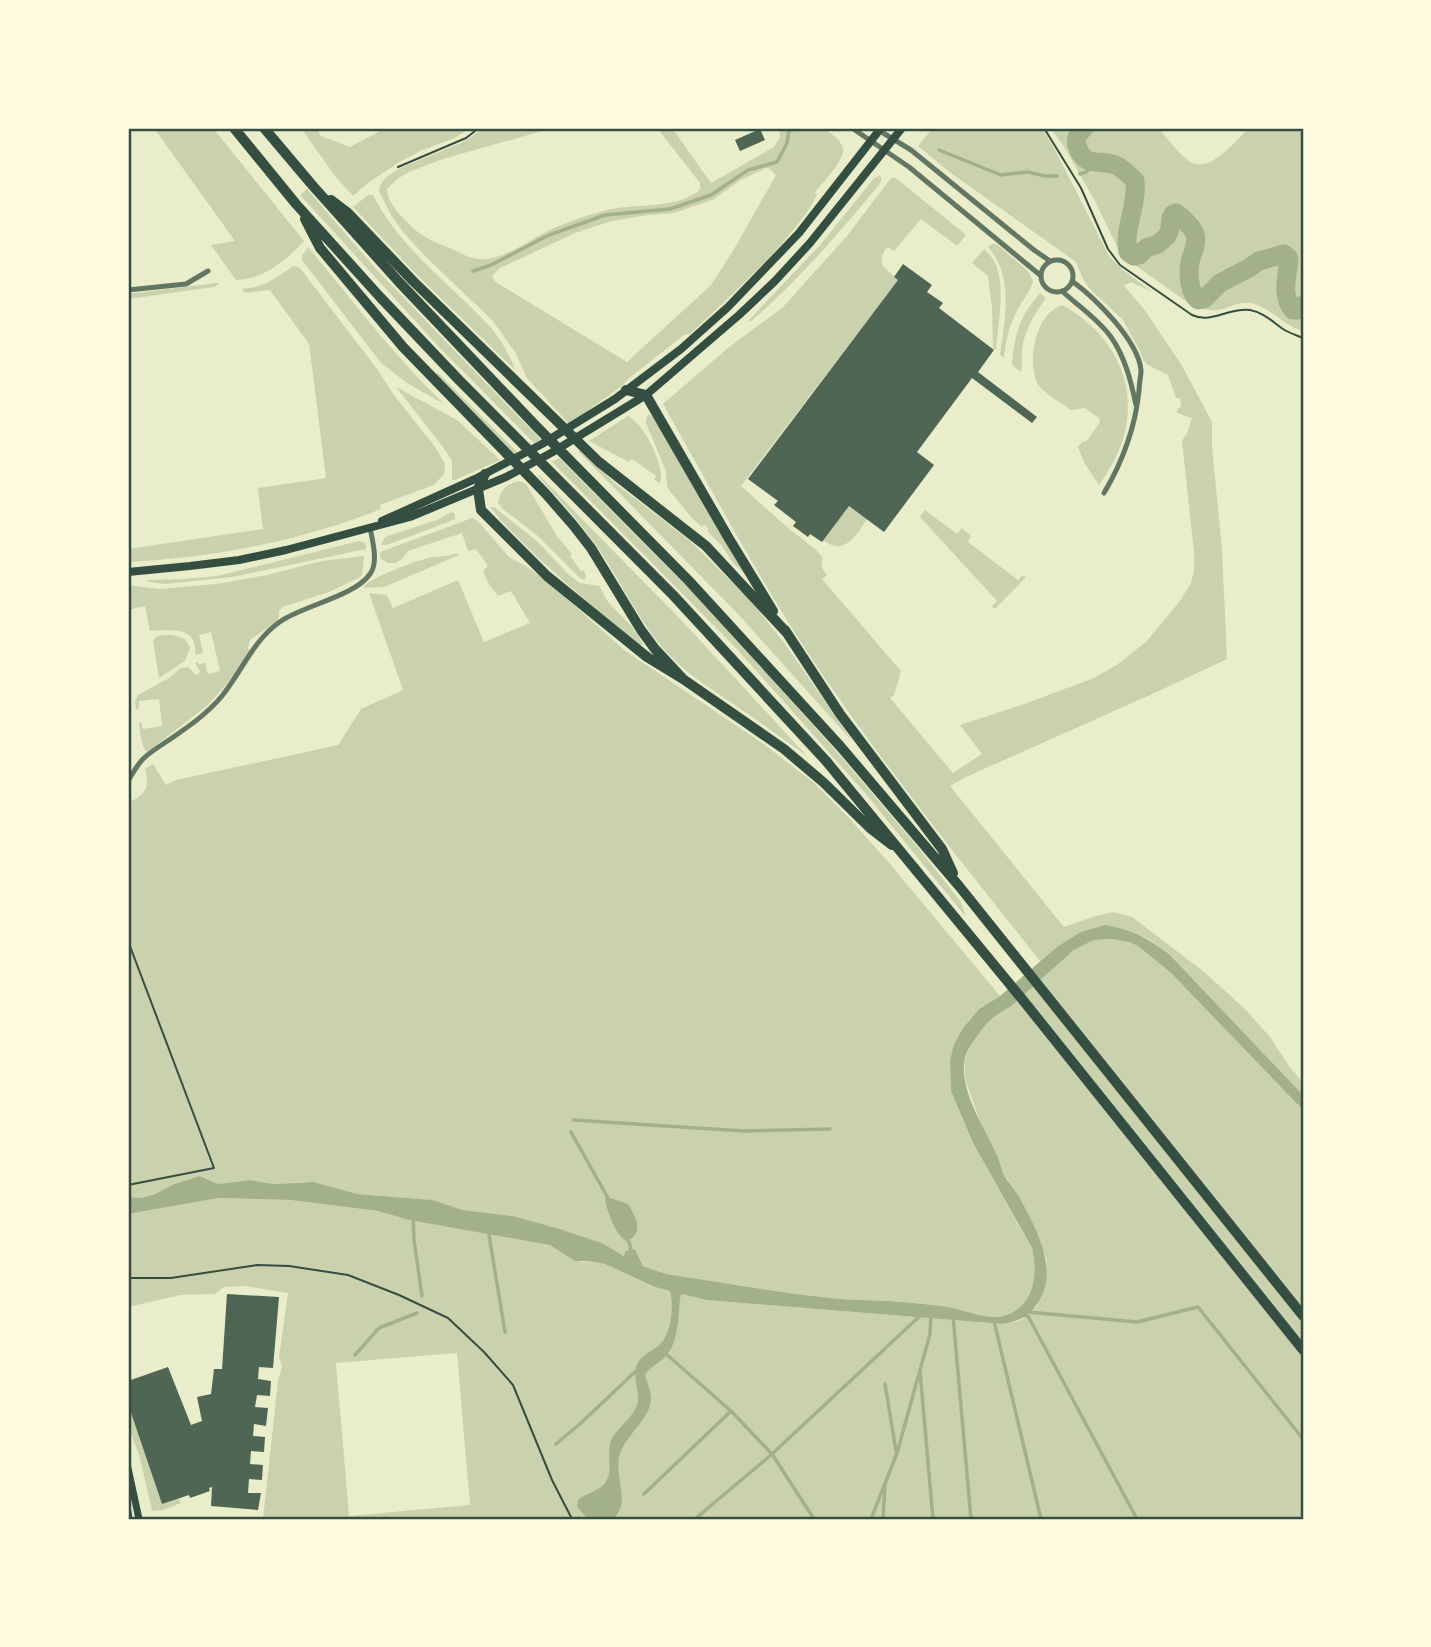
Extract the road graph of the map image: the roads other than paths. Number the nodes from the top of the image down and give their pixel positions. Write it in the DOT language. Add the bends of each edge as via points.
graph roads {
  1 [pos="234,128"];
  2 [pos="264,128"];
  3 [pos="852,128"];
  4 [pos="902,128"];
  5 [pos="878,129"];
  6 [pos="893,139"];
  7 [pos="871,141"];
  8 [pos="884,150"];
  9 [pos="313,186"];
  10 [pos="296,204"];
  11 [pos="1050,261"];
  12 [pos="208,271"];
  13 [pos="1040,275"];
  14 [pos="1072,281"];
  15 [pos="128,290"];
  16 [pos="1062,291"];
  17 [pos="626,390"];
  18 [pos="646,395"];
  19 [pos="1137,409"];
  20 [pos="485,474"];
  21 [pos="478,489"];
  22 [pos="1104,493"];
  23 [pos="370,527"];
  24 [pos="128,572"];
  25 [pos="787,633"];
  26 [pos="683,679"];
  27 [pos="128,781"];
  28 [pos="905,855"];
  29 [pos="959,887"];
  30 [pos="1303,1316"];
  31 [pos="1303,1350"];
  32 [pos="128,1468"];
  33 [pos="128,1513"];
  34 [pos="129,1519"];
  35 [pos="139,1519"];
  1 -- 10 [label="highway"];
  2 -- 9 [label="highway"];
  3 -- 7 [label="street"];
  4 -- 6 [label="main road"];
  5 -- 6 [label="street"];
  5 -- 7 [label="main road"];
  6 -- 8 [label="main road"];
  6 -- 11 [label="street"];
  7 -- 8 [label="street"];
  7 -- 17 [label="main road" via="755,281 681,349"];
  8 -- 13 [label="street"];
  8 -- 18 [label="main road" via="775,281"];
  9 -- 25 [label="highway" via="348,213 599,462 706,546"];
  9 -- 29 [label="highway" via="452,339 764,662"];
  10 -- 26 [label="highway" via="320,248 403,347 573,525 641,630"];
  10 -- 28 [label="highway" via="459,380 734,660"];
  11 -- 13 [label="street"];
  11 -- 14 [label="street" via="1068,264"];
  12 -- 15 [label="street" via="186,284"];
  13 -- 16 [label="street" via="1047,289"];
  14 -- 16 [label="street"];
  14 -- 19 [label="street" via="1111,316 1135,353 1141,368"];
  16 -- 19 [label="street" via="1110,336 1128,371"];
  17 -- 18 [label="highway"];
  17 -- 20 [label="main road"];
  18 -- 21 [label="main road" via="512,474"];
  18 -- 25 [label="highway"];
  19 -- 22 [label="street" via="1123,457"];
  20 -- 21 [label="highway"];
  20 -- 23 [label="main road"];
  21 -- 23 [label="main road" via="410,517"];
  21 -- 26 [label="highway" via="481,510 547,576 647,657"];
  23 -- 24 [label="main road" via="239,559"];
  23 -- 27 [label="street" via="374,552 370,574 350,590 279,622 261,638 220,697 145,757"];
  25 -- 29 [label="highway" via="942,849"];
  26 -- 28 [label="highway" via="784,749"];
  28 -- 31 [label="highway"];
  29 -- 30 [label="highway"];
  32 -- 35 [label="main road"];
  33 -- 34 [label="main road"];
}
